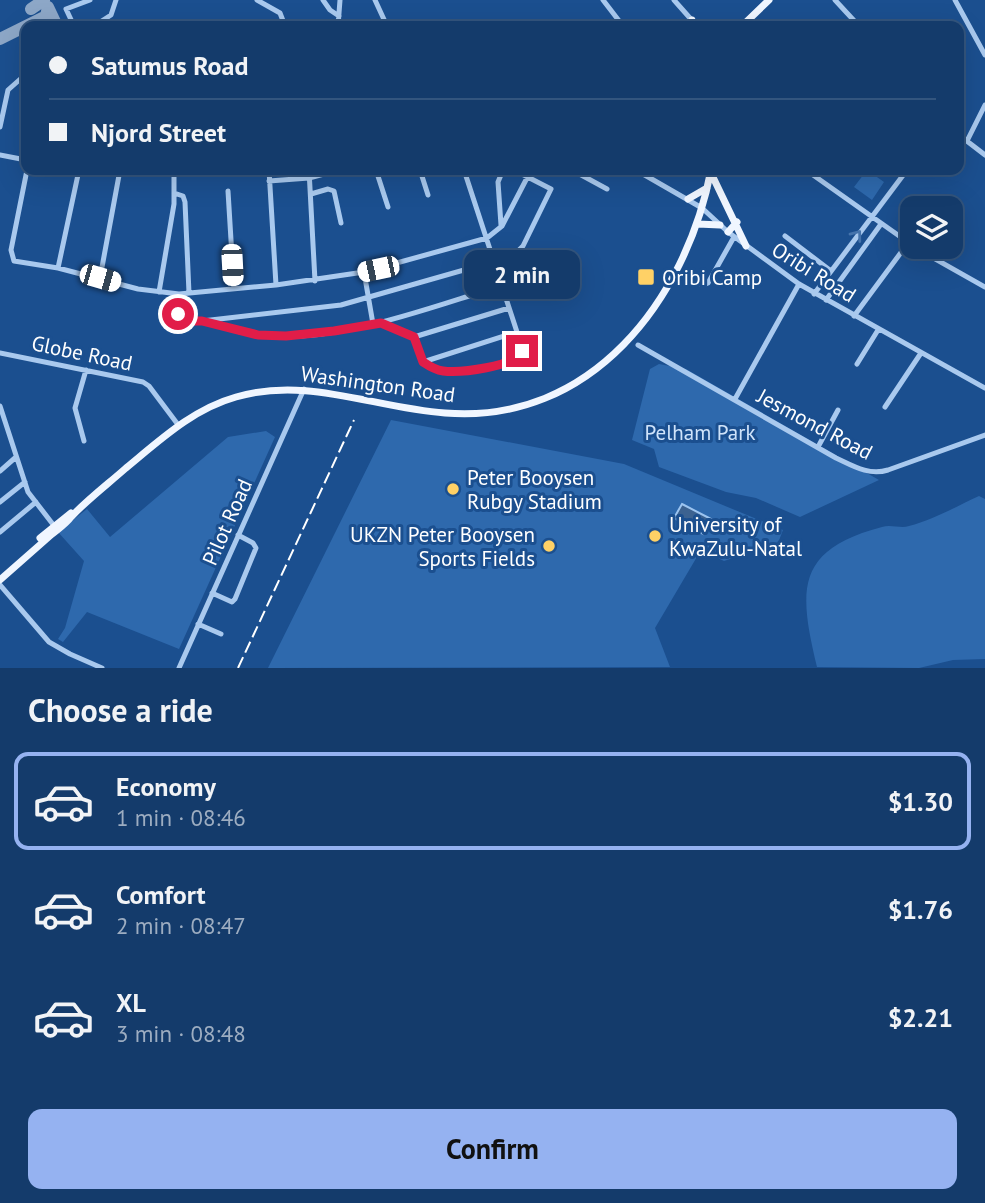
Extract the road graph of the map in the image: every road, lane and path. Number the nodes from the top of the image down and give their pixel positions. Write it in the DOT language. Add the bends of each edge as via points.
graph roads {
  1 [pos="90,0"];
  2 [pos="116,0"];
  3 [pos="257,0"];
  4 [pos="323,0"];
  5 [pos="340,0"];
  6 [pos="386,0"];
  7 [pos="603,0"];
  8 [pos="674,0"];
  9 [pos="769,0"];
  10 [pos="835,0"];
  11 [pos="955,0"];
  12 [pos="376,2"];
  13 [pos="339,16"];
  14 [pos="72,21"];
  15 [pos="102,21"];
  16 [pos="283,21"];
  17 [pos="338,21"];
  18 [pos="385,21"];
  19 [pos="620,21"];
  20 [pos="692,21"];
  21 [pos="747,21"];
  22 [pos="854,21"];
  23 [pos="985,55"];
  24 [pos="21,78"];
  25 [pos="985,104"];
  26 [pos="0,127"];
  27 [pos="964,138"];
  28 [pos="968,141"];
  29 [pos="0,155"];
  30 [pos="985,155"];
  31 [pos="21,159"];
  32 [pos="26,175"];
  33 [pos="78,175"];
  34 [pos="119,175"];
  35 [pos="174,175"];
  36 [pos="269,175"];
  37 [pos="320,175"];
  38 [pos="378,175"];
  39 [pos="422,175"];
  40 [pos="466,175"];
  41 [pos="500,175"];
  42 [pos="581,175"];
  43 [pos="645,175"];
  44 [pos="710,175"];
  45 [pos="713,175"];
  46 [pos="813,175"];
  47 [pos="903,175"];
  48 [pos="528,176"];
  49 [pos="309,178"];
  50 [pos="270,181"];
  51 [pos="707,188"];
  52 [pos="607,189"];
  53 [pos="228,191"];
  54 [pos="174,193"];
  55 [pos="311,194"];
  56 [pos="428,195"];
  57 [pos="688,199"];
  58 [pos="388,207"];
  59 [pos="702,208"];
  60 [pos="871,217"];
  61 [pos="737,222"];
  62 [pos="341,223"];
  63 [pos="698,224"];
  64 [pos="881,224"];
  65 [pos="720,225"];
  66 [pos="502,226"];
  67 [pos="731,234"];
  68 [pos="785,236"];
  69 [pos="900,237"];
  70 [pos="487,238"];
  71 [pos="746,246"];
  72 [pos="843,254"];
  73 [pos="900,259"];
  74 [pos="936,259"];
  75 [pos="854,261"];
  76 [pos="493,263"];
  77 [pos="58,268"];
  78 [pos="831,271"];
  79 [pos="363,272"];
  80 [pos="100,278"];
  81 [pos="315,281"];
  82 [pos="694,281"];
  83 [pos="799,284"];
  84 [pos="276,285"];
  85 [pos="501,285"];
  86 [pos="985,286"];
  87 [pos="234,289"];
  88 [pos="159,292"];
  89 [pos="189,293"];
  90 [pos="179,294"];
  91 [pos="814,294"];
  92 [pos="369,298"];
  93 [pos="826,300"];
  94 [pos="509,308"];
  95 [pos="854,316"];
  96 [pos="202,321"];
  97 [pos="381,323"];
  98 [pos="373,324"];
  99 [pos="878,330"];
  100 [pos="517,332"];
  101 [pos="414,337"];
  102 [pos="638,345"];
  103 [pos="0,353"];
  104 [pos="921,353"];
  105 [pos="423,362"];
  106 [pos="857,364"];
  107 [pos="86,370"];
  108 [pos="985,388"];
  109 [pos="304,390"];
  110 [pos="735,399"];
  111 [pos="0,407"];
  112 [pos="885,407"];
  113 [pos="838,410"];
  114 [pos="179,426"];
  115 [pos="985,435"];
  116 [pos="84,442"];
  117 [pos="818,447"];
  118 [pos="16,457"];
  119 [pos="0,471"];
  120 [pos="25,482"];
  121 [pos="0,502"];
  122 [pos="36,502"];
  123 [pos="56,527"];
  124 [pos="0,532"];
  125 [pos="238,536"];
  126 [pos="0,574"];
  127 [pos="0,583"];
  128 [pos="212,593"];
  129 [pos="198,624"];
  130 [pos="221,634"];
  131 [pos="102,667"];
  132 [pos="179,667"];
  1 -- 14 [label="street" via="66,9"];
  2 -- 15 [label="street"];
  3 -- 16 [label="street" via="279,13"];
  4 -- 13 [label="street"];
  5 -- 13 [label="street"];
  6 -- 12 [label="street"];
  7 -- 19 [label="street"];
  8 -- 20 [label="street"];
  9 -- 21 [label="main road"];
  10 -- 22 [label="street"];
  11 -- 23 [label="street"];
  12 -- 18 [label="street"];
  13 -- 17 [label="street"];
  24 -- 26 [label="street" via="8,90"];
  25 -- 28 [label="street"];
  27 -- 28 [label="street"];
  28 -- 30 [label="street"];
  29 -- 31 [label="street"];
  32 -- 77 [label="street" via="12,258"];
  33 -- 77 [label="street"];
  34 -- 80 [label="street"];
  35 -- 54 [label="street"];
  36 -- 50 [label="street"];
  37 -- 49 [label="street"];
  38 -- 58 [label="street"];
  39 -- 56 [label="street"];
  40 -- 70 [label="street"];
  41 -- 66 [label="street"];
  42 -- 52 [label="street"];
  43 -- 57 [label="street, Oribi Road"];
  44 -- 51 [label="main road, Washington Road"];
  45 -- 61 [label="main road"];
  46 -- 60 [label="street"];
  47 -- 60 [label="street"];
  48 -- 66 [label="street"];
  48 -- 76 [label="street" via="551,189 520,250"];
  49 -- 50 [label="street"];
  49 -- 55 [label="street"];
  50 -- 84 [label="street"];
  51 -- 57 [label="main road"];
  51 -- 59 [label="main road, Washington Road"];
  53 -- 87 [label="street"];
  54 -- 88 [label="street"];
  54 -- 89 [label="street" via="185,200"];
  55 -- 62 [label="street" via="334,191"];
  55 -- 81 [label="street"];
  57 -- 59 [label="street, Oribi Road"];
  59 -- 63 [label="main road, Washington Road"];
  59 -- 65 [label="street, Oribi Road"];
  60 -- 64 [label="street"];
  72 -- 60 [label="street, one-way"];
  61 -- 67 [label="main road"];
  61 -- 71 [label="main road"];
  63 -- 65 [label="main road"];
  63 -- 109 [label="main road, Washington Road" via="663,295 633,336 595,369 546,397 456,414"];
  64 -- 69 [label="street"];
  64 -- 75 [label="street"];
  65 -- 67 [label="street, Oribi Road"];
  66 -- 70 [label="street"];
  67 -- 71 [label="street, Oribi Road"];
  67 -- 82 [label="street" via="708,283"];
  68 -- 78 [label="street"];
  70 -- 76 [label="street"];
  70 -- 79 [label="street"];
  71 -- 83 [label="street, Oribi Road"];
  72 -- 75 [label="street"];
  72 -- 78 [label="street"];
  73 -- 95 [label="street"];
  74 -- 86 [label="street"];
  75 -- 93 [label="street"];
  76 -- 85 [label="street"];
  76 -- 92 [label="street"];
  77 -- 80 [label="street"];
  78 -- 91 [label="street"];
  79 -- 81 [label="street"];
  79 -- 92 [label="street"];
  80 -- 88 [label="street"];
  81 -- 84 [label="street"];
  83 -- 91 [label="street, Oribi Road"];
  83 -- 110 [label="street"];
  84 -- 87 [label="street"];
  85 -- 94 [label="street"];
  85 -- 97 [label="street"];
  87 -- 89 [label="street"];
  88 -- 90 [label="street"];
  89 -- 90 [label="street"];
  90 -- 96 [label="street" via="180,318"];
  91 -- 93 [label="street, Oribi Road"];
  92 -- 96 [label="street"];
  92 -- 98 [label="street"];
  93 -- 95 [label="street, Oribi Road"];
  94 -- 100 [label="street"];
  94 -- 101 [label="street"];
  95 -- 99 [label="street, Oribi Road"];
  96 -- 98 [label="street" via="258,335 286,336"];
  97 -- 98 [label="street"];
  97 -- 101 [label="street"];
  99 -- 104 [label="street, Oribi Road"];
  99 -- 106 [label="street"];
  100 -- 105 [label="street"];
  100 -- 105 [label="street" via="522,351 516,359 446,372"];
  101 -- 105 [label="street"];
  102 -- 110 [label="street, Jesmond Road"];
  103 -- 107 [label="street, Globe Road"];
  104 -- 108 [label="street, Oribi Road"];
  104 -- 112 [label="street"];
  107 -- 114 [label="street, Globe Road" via="146,383"];
  107 -- 116 [label="street" via="75,408"];
  109 -- 114 [label="main road, Washington Road" via="268,390 232,398"];
  109 -- 125 [label="street, Pilot Road"];
  110 -- 117 [label="street, Jesmond Road"];
  111 -- 118 [label="street"];
  113 -- 117 [label="street"];
  114 -- 123 [label="main road, Washington Road"];
  115 -- 117 [label="street, Jesmond Road" via="881,472 864,471"];
  118 -- 119 [label="street"];
  118 -- 120 [label="street"];
  120 -- 121 [label="street"];
  120 -- 122 [label="street"];
  122 -- 123 [label="street"];
  122 -- 124 [label="street"];
  123 -- 126 [label="main road, Washington Road"];
  123 -- 127 [label="main road, Washington Road"];
  125 -- 128 [label="street, Pilot Road"];
  125 -- 128 [label="street" via="256,548 234,599"];
  127 -- 131 [label="street" via="49,642"];
  128 -- 129 [label="street, Pilot Road"];
  129 -- 130 [label="street"];
  129 -- 132 [label="street, Pilot Road"];
}
